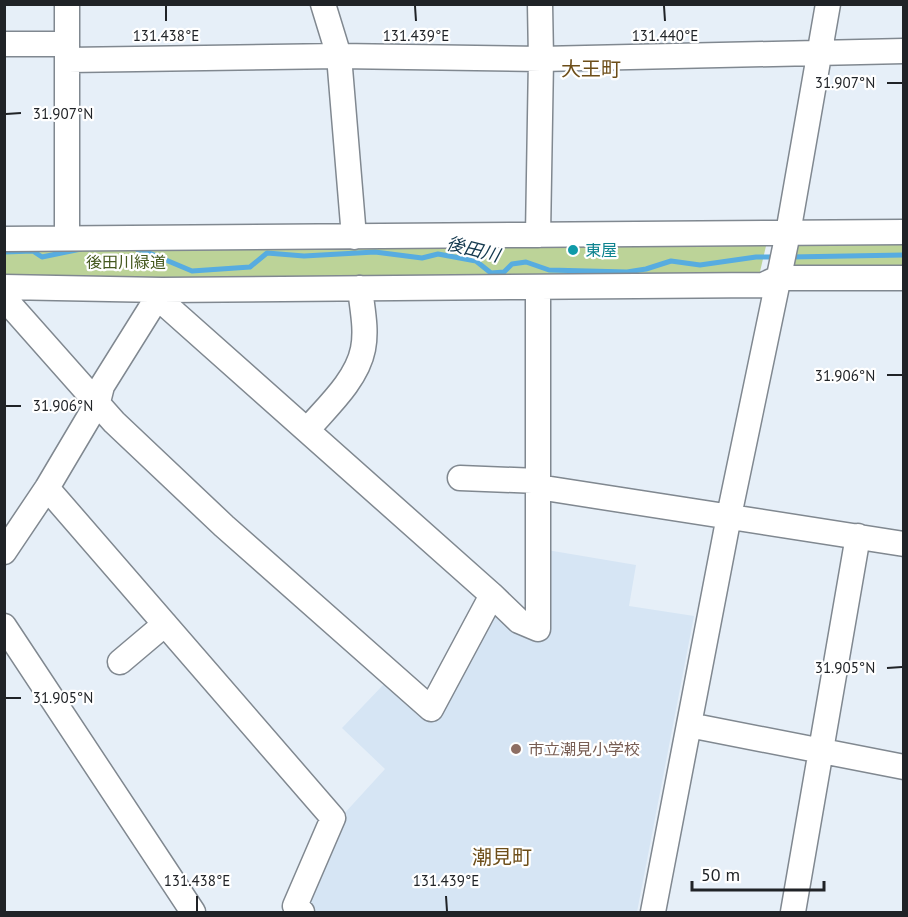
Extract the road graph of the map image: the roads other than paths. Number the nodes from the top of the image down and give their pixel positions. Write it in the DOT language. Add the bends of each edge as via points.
graph roads {
  1 [pos="67,4"];
  2 [pos="323,4"];
  3 [pos="540,4"];
  4 [pos="828,4"];
  5 [pos="4,44"];
  6 [pos="903,51"];
  7 [pos="68,52"];
  8 [pos="819,53"];
  9 [pos="339,56"];
  10 [pos="541,59"];
  11 [pos="903,232"];
  12 [pos="788,233"];
  13 [pos="538,235"];
  14 [pos="67,237"];
  15 [pos="354,237"];
  16 [pos="4,239"];
  17 [pos="778,278"];
  18 [pos="903,278"];
  19 [pos="4,287"];
  20 [pos="538,287"];
  21 [pos="360,288"];
  22 [pos="162,290"];
  23 [pos="4,298"];
  24 [pos="98,402"];
  25 [pos="307,430"];
  26 [pos="459,478"];
  27 [pos="538,484"];
  28 [pos="47,488"];
  29 [pos="729,516"];
  30 [pos="858,536"];
  31 [pos="903,544"];
  32 [pos="4,552"];
  33 [pos="492,595"];
  34 [pos="165,624"];
  35 [pos="4,626"];
  36 [pos="120,662"];
  37 [pos="689,725"];
  38 [pos="822,750"];
  39 [pos="903,767"];
  40 [pos="657,911"];
  41 [pos="193,912"];
  42 [pos="302,912"];
  43 [pos="793,912"];
  1 -- 7 [label="street"];
  2 -- 9 [label="street"];
  3 -- 10 [label="street"];
  4 -- 8 [label="street"];
  5 -- 7 [label="street"];
  6 -- 8 [label="street"];
  7 -- 9 [label="street"];
  7 -- 14 [label="street"];
  8 -- 10 [label="street"];
  8 -- 12 [label="street"];
  9 -- 10 [label="street"];
  9 -- 15 [label="street"];
  10 -- 13 [label="street"];
  11 -- 12 [label="street"];
  12 -- 13 [label="street"];
  12 -- 17 [label="street"];
  13 -- 15 [label="street"];
  14 -- 15 [label="street"];
  14 -- 16 [label="street"];
  17 -- 18 [label="street"];
  17 -- 20 [label="street" via="763,285"];
  17 -- 29 [label="street"];
  19 -- 22 [label="street"];
  20 -- 21 [label="street"];
  20 -- 27 [label="street"];
  21 -- 22 [label="street"];
  21 -- 25 [label="street" via="364,333 359,364"];
  22 -- 24 [label="street" via="102,386"];
  22 -- 25 [label="street" via="167,306"];
  23 -- 24 [label="street"];
  24 -- 28 [label="street"];
  24 -- 33 [label="street" via="114,423 224,526 431,709"];
  25 -- 33 [label="street"];
  26 -- 27 [label="street"];
  27 -- 29 [label="street"];
  27 -- 33 [label="street" via="538,629 519,621"];
  28 -- 32 [label="street"];
  28 -- 34 [label="street"];
  29 -- 30 [label="street"];
  29 -- 37 [label="street"];
  30 -- 31 [label="street"];
  30 -- 38 [label="street"];
  34 -- 36 [label="street"];
  34 -- 42 [label="street" via="333,818 296,906"];
  35 -- 41 [label="street"];
  37 -- 38 [label="street"];
  37 -- 40 [label="street"];
  38 -- 39 [label="street"];
  38 -- 43 [label="street"];
}
